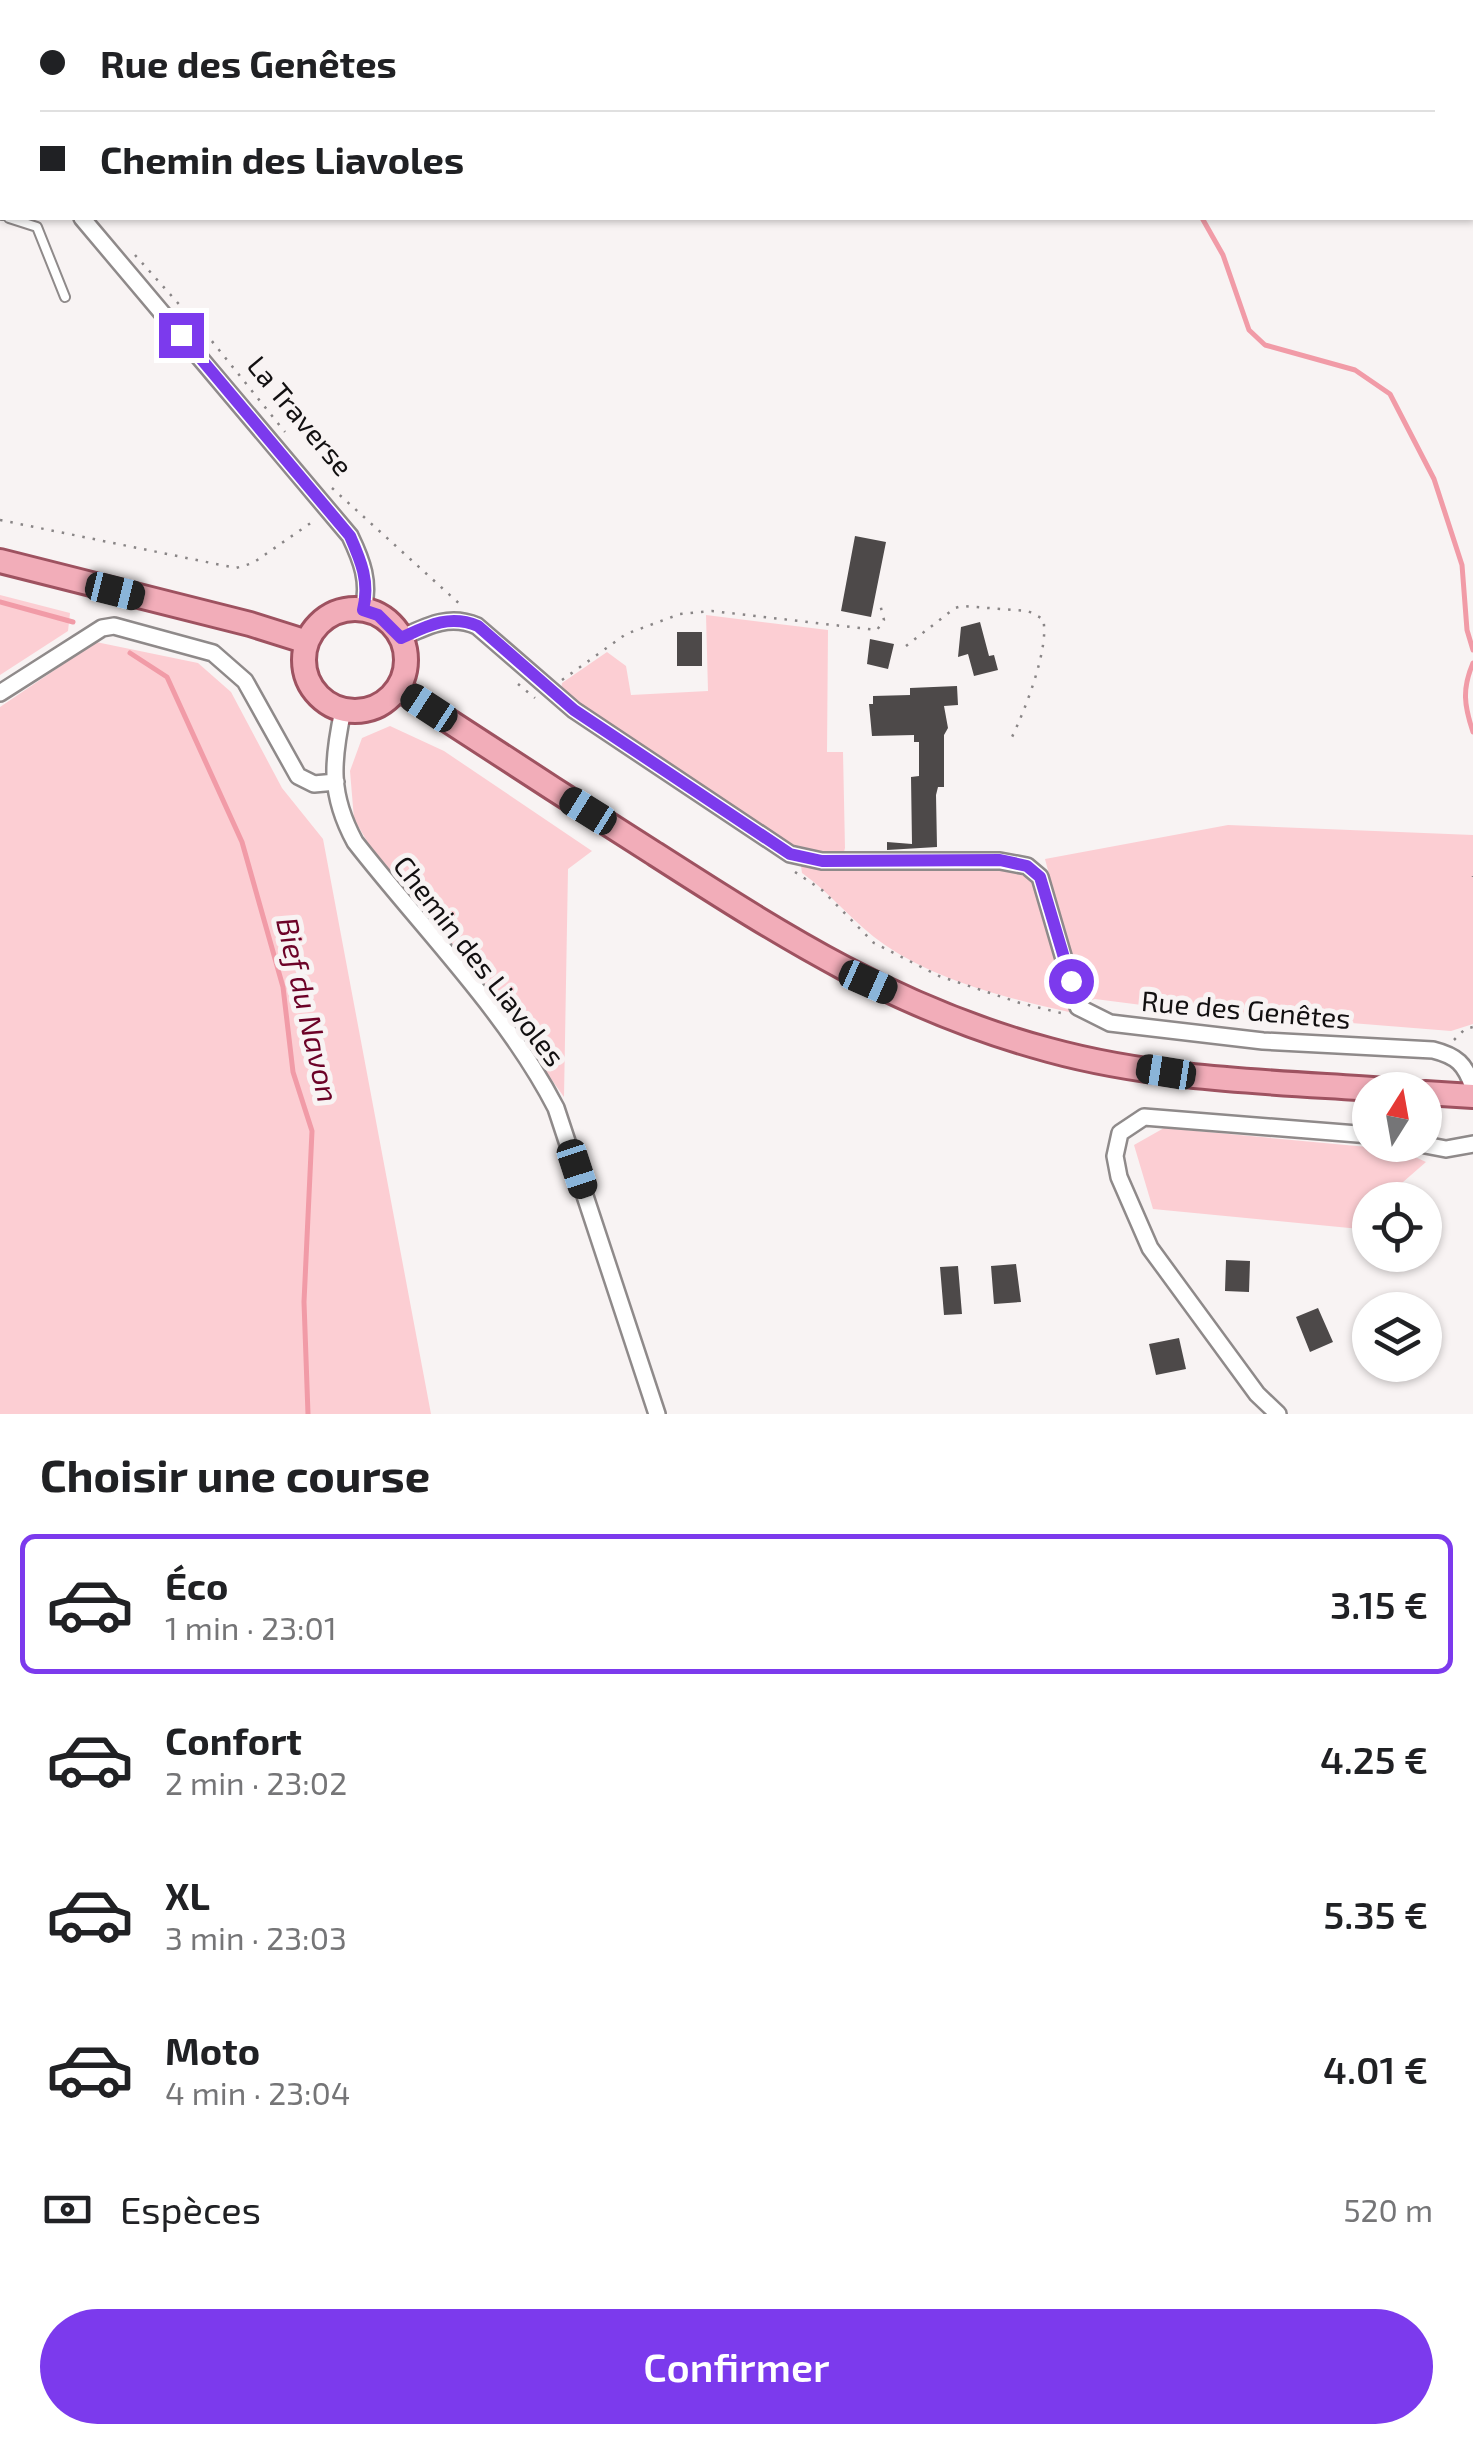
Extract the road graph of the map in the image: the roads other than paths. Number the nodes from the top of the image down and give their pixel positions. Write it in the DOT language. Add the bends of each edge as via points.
graph roads {
  1 [pos="16,220"];
  2 [pos="84,220"];
  3 [pos="66,297"];
  4 [pos="0,562"];
  5 [pos="363,610"];
  6 [pos="401,638"];
  7 [pos="307,642"];
  8 [pos="398,688"];
  9 [pos="0,694"];
  10 [pos="343,710"];
  11 [pos="336,782"];
  12 [pos="1352,1087"];
  13 [pos="1466,1093"];
  14 [pos="1352,1133"];
  15 [pos="1473,1144"];
  16 [pos="1442,1148"];
  17 [pos="657,1414"];
  18 [pos="1278,1414"];
  1 -- 3 [label="lane" via="37,227"];
  2 -- 5 [label="street" via="350,536 364,570"];
  4 -- 7 [label="main road"];
  5 -- 6 [label="main road"];
  5 -- 7 [label="main road" via="330,616"];
  6 -- 8 [label="main road" via="405,672"];
  6 -- 13 [label="street, Rue des Genêtes" via="440,622 465,621 494,638 545,696 790,854 822,861 1000,860 1034,870 1078,1007 1110,1022 1263,1041 1434,1050 1467,1068"];
  7 -- 10 [label="main road" via="306,676 327,703"];
  8 -- 10 [label="main road" via="374,708"];
  8 -- 12 [label="main road" via="796,944 928,1010 1005,1038 1111,1064"];
  9 -- 11 [label="street" via="102,628 130,630 213,653 244,681 298,776 314,784"];
  10 -- 11 [label="street, Chemin des Liavoles" via="333,756"];
  11 -- 17 [label="street, Chemin des Liavoles" via="342,819 355,842 517,1042 549,1094"];
  14 -- 18 [label="street" via="1144,1116 1120,1133 1118,1177 1150,1248"];
  15 -- 16 [label="street"];
}
